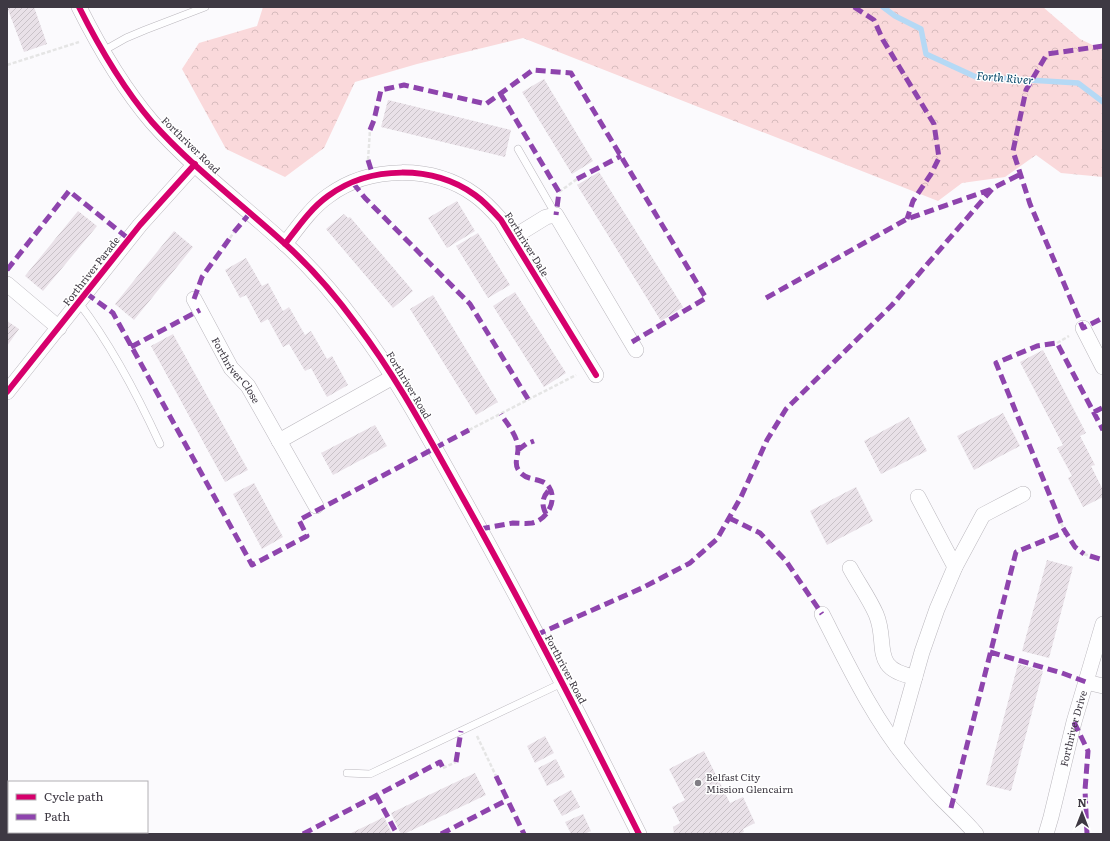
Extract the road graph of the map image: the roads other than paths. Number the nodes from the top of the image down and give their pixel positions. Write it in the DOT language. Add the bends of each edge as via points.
graph roads {
  1 [pos="79,7"];
  2 [pos="206,7"];
  3 [pos="103,51"];
  4 [pos="518,149"];
  5 [pos="195,164"];
  6 [pos="556,215"];
  7 [pos="512,238"];
  8 [pos="286,244"];
  9 [pos="7,284"];
  10 [pos="194,299"];
  11 [pos="78,303"];
  12 [pos="59,328"];
  13 [pos="1083,328"];
  14 [pos="636,350"];
  15 [pos="1103,367"];
  16 [pos="594,371"];
  17 [pos="393,377"];
  18 [pos="8,388"];
  19 [pos="279,441"];
  20 [pos="160,444"];
  21 [pos="1023,494"];
  22 [pos="918,497"];
  23 [pos="316,506"];
  24 [pos="955,567"];
  25 [pos="850,568"];
  26 [pos="822,614"];
  27 [pos="1103,624"];
  28 [pos="915,677"];
  29 [pos="562,682"];
  30 [pos="1086,682"];
  31 [pos="1103,686"];
  32 [pos="896,744"];
  33 [pos="347,773"];
  34 [pos="639,834"];
  35 [pos="976,834"];
  36 [pos="1046,834"];
  1 -- 3 [label="street, Forthriver Road"];
  2 -- 3 [label="lane" via="126,38"];
  3 -- 5 [label="street, Forthriver Road" via="152,121"];
  4 -- 6 [label="lane"];
  5 -- 8 [label="street, Forthriver Road"];
  5 -- 11 [label="street, Forthriver Parade" via="140,225"];
  6 -- 7 [label="street, Forthriver Dale" via="546,216"];
  6 -- 14 [label="street"];
  7 -- 8 [label="street, Forthriver Dale" via="501,220 475,194 440,177 405,172 373,176 328,196 306,217"];
  7 -- 16 [label="street, Forthriver Dale"];
  8 -- 17 [label="street, Forthriver Road" via="356,323"];
  9 -- 12 [label="street"];
  10 -- 19 [label="street, Forthriver Close" via="231,368 248,386"];
  11 -- 12 [label="street, Forthriver Parade"];
  11 -- 20 [label="lane" via="106,340"];
  12 -- 18 [label="street, Forthriver Parade"];
  13 -- 15 [label="street"];
  17 -- 19 [label="street"];
  17 -- 29 [label="street, Forthriver Road" via="500,564"];
  19 -- 23 [label="street, Forthriver Close"];
  21 -- 24 [label="street" via="984,515"];
  22 -- 24 [label="street"];
  24 -- 28 [label="street" via="937,609"];
  25 -- 28 [label="street" via="876,614 883,656 891,669 901,675"];
  26 -- 32 [label="street" via="858,684"];
  27 -- 30 [label="street, Forthriver Drive"];
  28 -- 32 [label="street"];
  29 -- 33 [label="lane" via="370,774"];
  29 -- 34 [label="street, Forthriver Road"];
  30 -- 31 [label="street"];
  30 -- 36 [label="street, Forthriver Drive"];
  32 -- 35 [label="street" via="940,798"];
}
